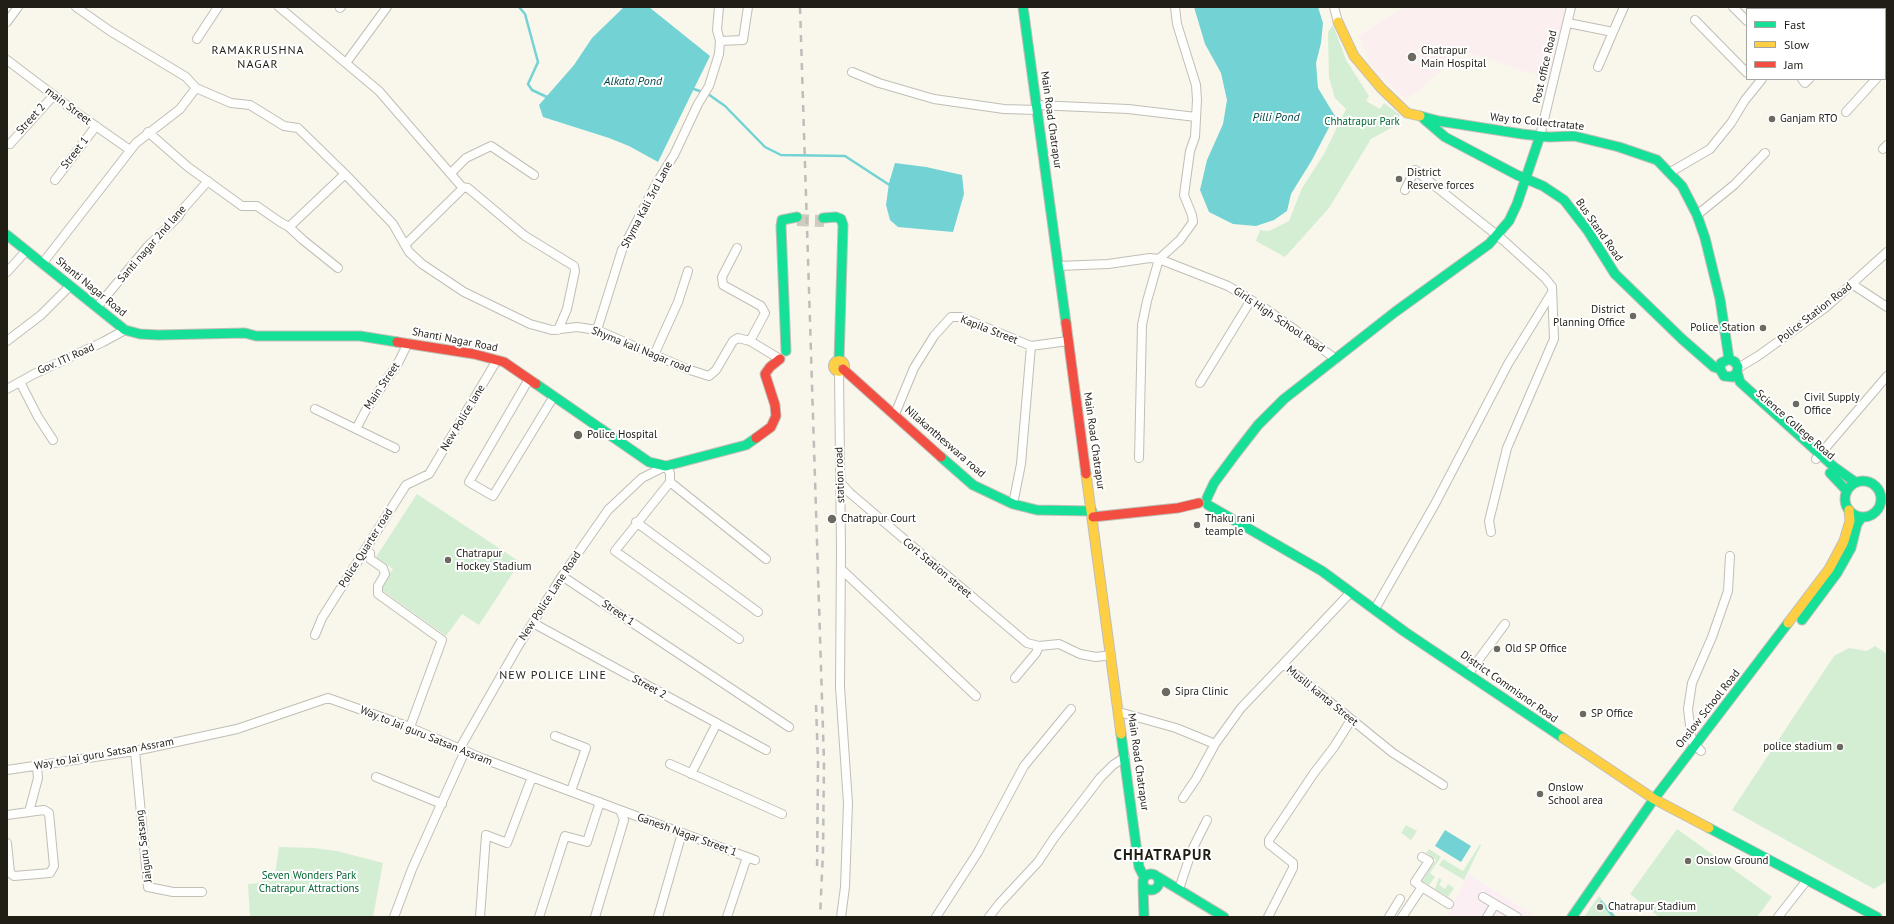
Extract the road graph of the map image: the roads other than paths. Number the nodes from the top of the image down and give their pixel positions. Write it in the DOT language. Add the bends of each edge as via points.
graph roads {
  1 [pos="18,7"];
  2 [pos="76,7"];
  3 [pos="279,7"];
  4 [pos="387,7"];
  5 [pos="719,7"];
  6 [pos="748,7"];
  7 [pos="1023,7"];
  8 [pos="1175,7"];
  9 [pos="1334,7"];
  10 [pos="1571,7"];
  11 [pos="1624,7"];
  12 [pos="1733,7"];
  13 [pos="216,8"];
  14 [pos="1695,20"];
  15 [pos="1746,20"];
  16 [pos="7,22"];
  17 [pos="1338,22"];
  18 [pos="1568,24"];
  19 [pos="1613,32"];
  20 [pos="196,39"];
  21 [pos="720,41"];
  22 [pos="7,60"];
  23 [pos="346,63"];
  24 [pos="1598,67"];
  25 [pos="852,72"];
  26 [pos="1746,72"];
  27 [pos="1758,80"];
  28 [pos="1875,80"];
  29 [pos="196,88"];
  30 [pos="54,95"];
  31 [pos="1037,107"];
  32 [pos="1846,112"];
  33 [pos="1421,116"];
  34 [pos="1196,117"];
  35 [pos="96,126"];
  36 [pos="148,132"];
  37 [pos="1540,136"];
  38 [pos="10,144"];
  39 [pos="130,150"];
  40 [pos="1765,153"];
  41 [pos="451,173"];
  42 [pos="1669,173"];
  43 [pos="345,174"];
  44 [pos="534,175"];
  45 [pos="1525,178"];
  46 [pos="55,180"];
  47 [pos="208,182"];
  48 [pos="462,187"];
  49 [pos="1405,190"];
  50 [pos="1697,215"];
  51 [pos="797,219"];
  52 [pos="824,219"];
  53 [pos="289,227"];
  54 [pos="7,235"];
  55 [pos="1496,235"];
  56 [pos="405,245"];
  57 [pos="737,248"];
  58 [pos="26,251"];
  59 [pos="1887,252"];
  60 [pos="1159,259"];
  61 [pos="42,264"];
  62 [pos="1058,266"];
  63 [pos="338,268"];
  64 [pos="688,271"];
  65 [pos="7,272"];
  66 [pos="1852,284"];
  67 [pos="70,286"];
  68 [pos="1551,294"];
  69 [pos="1251,300"];
  70 [pos="97,307"];
  71 [pos="1887,308"];
  72 [pos="125,330"];
  73 [pos="558,330"];
  74 [pos="597,330"];
  75 [pos="7,341"];
  76 [pos="750,341"];
  77 [pos="1068,341"];
  78 [pos="408,343"];
  79 [pos="1031,346"];
  80 [pos="654,355"];
  81 [pos="780,359"];
  82 [pos="1336,359"];
  83 [pos="1729,359"];
  84 [pos="497,360"];
  85 [pos="839,366"];
  86 [pos="1720,369"];
  87 [pos="1737,370"];
  88 [pos="1887,376"];
  89 [pos="1727,377"];
  90 [pos="529,379"];
  91 [pos="20,382"];
  92 [pos="1200,383"];
  93 [pos="7,389"];
  94 [pos="554,396"];
  95 [pos="315,409"];
  96 [pos="895,414"];
  97 [pos="356,429"];
  98 [pos="53,440"];
  99 [pos="395,448"];
  100 [pos="1818,457"];
  101 [pos="1139,458"];
  102 [pos="666,466"];
  103 [pos="429,474"];
  104 [pos="670,482"];
  105 [pos="840,482"];
  106 [pos="1856,482"];
  107 [pos="1878,487"];
  108 [pos="1847,491"];
  109 [pos="1887,491"];
  110 [pos="1205,502"];
  111 [pos="1013,504"];
  112 [pos="1883,506"];
  113 [pos="1849,510"];
  114 [pos="1092,514"];
  115 [pos="1862,517"];
  116 [pos="636,522"];
  117 [pos="1491,532"];
  118 [pos="370,553"];
  119 [pos="1730,556"];
  120 [pos="766,559"];
  121 [pos="841,569"];
  122 [pos="562,576"];
  123 [pos="1352,592"];
  124 [pos="1375,609"];
  125 [pos="758,612"];
  126 [pos="533,623"];
  127 [pos="1505,624"];
  128 [pos="315,635"];
  129 [pos="739,639"];
  130 [pos="1039,646"];
  131 [pos="1111,655"];
  132 [pos="1283,664"];
  133 [pos="1468,674"];
  134 [pos="1015,678"];
  135 [pos="976,696"];
  136 [pos="1071,709"];
  137 [pos="1119,712"];
  138 [pos="1351,720"];
  139 [pos="717,723"];
  140 [pos="410,727"];
  141 [pos="789,727"];
  142 [pos="555,736"];
  143 [pos="1215,744"];
  144 [pos="1698,748"];
  145 [pos="462,749"];
  146 [pos="766,750"];
  147 [pos="135,751"];
  148 [pos="1125,757"];
  149 [pos="670,764"];
  150 [pos="37,766"];
  151 [pos="7,770"];
  152 [pos="691,774"];
  153 [pos="376,777"];
  154 [pos="532,777"];
  155 [pos="1443,785"];
  156 [pos="571,791"];
  157 [pos="1183,798"];
  158 [pos="1658,801"];
  159 [pos="600,802"];
  160 [pos="442,804"];
  161 [pos="620,810"];
  162 [pos="30,812"];
  163 [pos="782,814"];
  164 [pos="7,815"];
  165 [pos="1207,820"];
  166 [pos="682,833"];
  167 [pos="7,843"];
  168 [pos="1422,857"];
  169 [pos="1158,880"];
  170 [pos="1807,880"];
  171 [pos="1146,884"];
  172 [pos="1422,887"];
  173 [pos="1179,889"];
  174 [pos="202,892"];
  175 [pos="1482,897"];
  176 [pos="1400,899"];
  177 [pos="1449,904"];
  178 [pos="1495,904"];
  179 [pos="1867,915"];
  180 [pos="394,917"];
  181 [pos="480,917"];
  182 [pos="539,917"];
  183 [pos="596,917"];
  184 [pos="658,917"];
  185 [pos="727,917"];
  186 [pos="842,917"];
  187 [pos="936,917"];
  188 [pos="989,917"];
  189 [pos="1144,917"];
  190 [pos="1152,917"];
  191 [pos="1214,917"];
  192 [pos="1224,917"];
  193 [pos="1268,917"];
  194 [pos="1388,917"];
  195 [pos="1402,917"];
  196 [pos="1487,917"];
  197 [pos="1516,917"];
  198 [pos="1572,917"];
  199 [pos="1581,917"];
  200 [pos="1778,917"];
  201 [pos="1877,917"];
  1 -- 16 [label="street"];
  2 -- 29 [label="street" via="186,77"];
  3 -- 23 [label="street"];
  4 -- 23 [label="street"];
  5 -- 21 [label="street, Shyma Kali 3rd Lane" via="717,30"];
  6 -- 21 [label="street" via="743,40"];
  7 -- 31 [label="main road, Main Road Chatrapur"];
  8 -- 34 [label="street" via="1177,24 1196,85"];
  9 -- 17 [label="street"];
  10 -- 18 [label="street, Post office Road"];
  11 -- 19 [label="street"];
  12 -- 15 [label="street"];
  13 -- 20 [label="street"];
  14 -- 26 [label="street"];
  17 -- 33 [label="main road, Way to Collectratate" via="1354,56 1381,88 1407,113"];
  18 -- 19 [label="street"];
  18 -- 37 [label="street, Post office Road"];
  19 -- 24 [label="street"];
  21 -- 74 [label="street, Shyma Kali 3rd Lane" via="719,54 709,86 622,250"];
  22 -- 30 [label="street, main Street"];
  23 -- 41 [label="street" via="379,91"];
  25 -- 31 [label="street" via="879,83 934,99 1004,110"];
  27 -- 42 [label="street" via="1731,123 1710,148"];
  28 -- 32 [label="street"];
  29 -- 36 [label="street, Shanti Nagar Road" via="180,109"];
  29 -- 43 [label="street, Shyma kali Nagar road" via="231,103 250,105 284,126 298,128"];
  30 -- 35 [label="street, main Street"];
  30 -- 38 [label="street, Street 2"];
  31 -- 34 [label="street" via="1128,109"];
  31 -- 62 [label="main road, Main Road Chatrapur"];
  33 -- 37 [label="main road, Way to Collectratate"];
  33 -- 45 [label="main road, Bus Stand Road" via="1445,137"];
  34 -- 60 [label="street" via="1195,137 1186,170 1184,195 1193,222 1180,240"];
  35 -- 39 [label="street, main Street"];
  35 -- 46 [label="street, Street 1"];
  36 -- 39 [label="street, Shanti Nagar Road"];
  36 -- 47 [label="street"];
  37 -- 42 [label="main road, Way to Collectratate" via="1574,136 1619,147 1657,160"];
  37 -- 45 [label="main road, Post office Road"];
  39 -- 61 [label="street, Shanti Nagar Road"];
  40 -- 50 [label="street" via="1734,185"];
  41 -- 44 [label="street" via="466,158 491,146"];
  41 -- 48 [label="street"];
  42 -- 50 [label="main road, Way to Collectratate" via="1682,186"];
  43 -- 53 [label="street"];
  43 -- 56 [label="street, Shyma kali Nagar road" via="393,224"];
  45 -- 55 [label="main road, Post office Road" via="1517,204 1508,221"];
  45 -- 86 [label="main road, Bus Stand Road" via="1564,200 1588,231 1615,274 1682,340 1714,367"];
  47 -- 53 [label="street" via="242,206 257,206"];
  47 -- 70 [label="street, Santi nagar 2nd lane" via="178,217 148,246"];
  48 -- 56 [label="street"];
  48 -- 73 [label="street" via="468,188 525,236 574,266 571,291"];
  49 -- 55 [label="street" via="1415,170"];
  50 -- 83 [label="main road, Way to Collectratate" via="1720,299"];
  51 -- 81 [label="main road" via="782,220 781,226 787,352 790,357 783,362"];
  52 -- 85 [label="main road" via="834,220 839,224"];
  53 -- 63 [label="street"];
  54 -- 58 [label="main road, Shanti Nagar Road"];
  55 -- 68 [label="street" via="1545,278 1552,287"];
  55 -- 82 [label="main road, Post office Road" via="1470,259 1395,312"];
  56 -- 73 [label="street, Shyma kali Nagar road" via="422,264 464,292 530,324"];
  57 -- 76 [label="street" via="722,277 723,285 761,306 765,313"];
  58 -- 61 [label="main road, Shanti Nagar Road"];
  58 -- 65 [label="street"];
  59 -- 66 [label="street, Police Station Road"];
  60 -- 62 [label="street, Girls High School Road"];
  60 -- 69 [label="street, Girls High School Road" via="1228,286"];
  60 -- 101 [label="street" via="1142,325"];
  61 -- 67 [label="main road, Shanti Nagar Road"];
  62 -- 77 [label="main road, Main Road Chatrapur"];
  64 -- 80 [label="street" via="678,302"];
  66 -- 71 [label="street"];
  66 -- 87 [label="street, Police Station Road" via="1825,308"];
  67 -- 70 [label="main road, Shanti Nagar Road"];
  67 -- 75 [label="street" via="41,315"];
  68 -- 117 [label="street" via="1554,339 1507,448 1492,504 1489,522"];
  68 -- 124 [label="street" via="1508,364 1435,504"];
  69 -- 82 [label="street, Girls High School Road"];
  69 -- 92 [label="street"];
  70 -- 72 [label="main road, Shanti Nagar Road"];
  72 -- 78 [label="main road, Shanti Nagar Road" via="158,335 341,335"];
  72 -- 91 [label="street, Gov. ITI Road"];
  73 -- 74 [label="street, Shyma kali Nagar road" via="577,327"];
  74 -- 80 [label="street, Shyma kali Nagar road"];
  76 -- 80 [label="street, Shyma kali Nagar road" via="738,338 733,341 716,370 709,376"];
  76 -- 81 [label="street"];
  77 -- 79 [label="street, Kapila Street"];
  77 -- 114 [label="main road, Main Road Chatrapur"];
  78 -- 84 [label="main road, Shanti Nagar Road"];
  78 -- 97 [label="street, Main Street" via="398,364"];
  79 -- 96 [label="street, Kapila Street" via="961,317 951,317 934,336 914,368"];
  79 -- 111 [label="street" via="1021,464"];
  81 -- 102 [label="main road" via="765,374 775,405 776,416 771,427 746,445"];
  82 -- 110 [label="main road, Post office Road" via="1284,399 1258,425 1214,483"];
  83 -- 86 [label="main road" via="1721,363"];
  83 -- 87 [label="main road" via="1735,362"];
  84 -- 90 [label="main road, Shanti Nagar Road"];
  84 -- 103 [label="street, New Police lane"];
  85 -- 96 [label="main road, Nilakantheswara road"];
  85 -- 105 [label="street, station road"];
  86 -- 89 [label="main road" via="1722,375"];
  87 -- 89 [label="main road" via="1733,377"];
  87 -- 100 [label="main road, Science College Road" via="1740,382"];
  88 -- 100 [label="street"];
  89 -- 100 [label="main road, Science College Road" via="1739,393"];
  90 -- 94 [label="main road, Shanti Nagar Road"];
  90 -- 94 [label="street" via="469,482 493,496"];
  91 -- 93 [label="street, Gov. ITI Road"];
  91 -- 98 [label="street"];
  94 -- 102 [label="main road, Shanti Nagar Road" via="649,462"];
  95 -- 97 [label="street"];
  96 -- 111 [label="main road, Nilakantheswara road" via="903,424 973,485"];
  97 -- 99 [label="street"];
  100 -- 106 [label="main road, Science College Road"];
  100 -- 108 [label="main road, Science College Road"];
  102 -- 104 [label="street" via="670,473"];
  102 -- 122 [label="street, New Police Lane Road" via="642,478 608,510"];
  103 -- 128 [label="street, Police Quarter road" via="406,485 322,618"];
  104 -- 116 [label="street"];
  104 -- 120 [label="street"];
  105 -- 121 [label="street, station road"];
  105 -- 130 [label="street, Cort Station street" via="1027,643"];
  106 -- 107 [label="main road" via="1867,481"];
  106 -- 108 [label="main road"];
  107 -- 109 [label="main road"];
  107 -- 112 [label="main road"];
  108 -- 113 [label="main road" via="1845,501"];
  110 -- 114 [label="main road, Nilakantheswara road" via="1178,508"];
  110 -- 123 [label="main road, District Commisnor Road" via="1322,571"];
  111 -- 114 [label="main road, Nilakantheswara road" via="1037,510"];
  112 -- 115 [label="main road" via="1871,515"];
  113 -- 115 [label="main road"];
  113 -- 144 [label="main road, Onslow School Road" via="1850,521 1844,541 1829,569"];
  114 -- 131 [label="main road, Main Road Chatrapur"];
  115 -- 144 [label="main road, Onslow School Road" via="1857,524 1851,548 1837,573"];
  116 -- 125 [label="street"];
  116 -- 129 [label="street" via="615,551"];
  118 -- 140 [label="street" via="370,559 383,568 385,574 378,586 378,594 442,640"];
  119 -- 144 [label="street" via="1728,591 1692,683 1688,708 1692,742"];
  121 -- 135 [label="street"];
  121 -- 186 [label="street, station road" via="840,687 848,803"];
  122 -- 126 [label="street, New Police Lane Road"];
  122 -- 141 [label="street, Street 1"];
  123 -- 124 [label="main road, District Commisnor Road"];
  123 -- 132 [label="street, Musili kanta Street"];
  124 -- 133 [label="main road, District Commisnor Road"];
  126 -- 139 [label="street, Street 2"];
  126 -- 145 [label="street, New Police Lane Road" via="486,700"];
  127 -- 133 [label="street"];
  130 -- 131 [label="street" via="1059,644 1080,654 1096,657"];
  130 -- 134 [label="street"];
  131 -- 137 [label="main road, Main Road Chatrapur"];
  132 -- 138 [label="street, Musili kanta Street"];
  132 -- 143 [label="street" via="1241,708"];
  133 -- 158 [label="main road, District Commisnor Road"];
  136 -- 187 [label="street" via="1024,766 978,852"];
  137 -- 143 [label="street" via="1176,728"];
  137 -- 148 [label="main road, Main Road Chatrapur"];
  138 -- 155 [label="street, Musili kanta Street" via="1393,753"];
  138 -- 193 [label="street" via="1268,840 1269,844 1293,863 1293,868"];
  139 -- 146 [label="street, Street 2"];
  139 -- 152 [label="street"];
  140 -- 145 [label="street, Way to Jai guru Satsan Assram"];
  140 -- 147 [label="street, Way to Jai guru Satsan Assram" via="328,698 237,729"];
  142 -- 156 [label="street" via="586,748"];
  143 -- 157 [label="street"];
  144 -- 158 [label="main road, Onslow School Road"];
  145 -- 154 [label="street, Way to Jai guru Satsan Assram"];
  145 -- 160 [label="street, New Police Lane Road"];
  147 -- 150 [label="street, Way to Jai guru Satsan Assram"];
  147 -- 174 [label="street, Jaiguru Satsang" via="148,887 173,892"];
  148 -- 171 [label="main road, Main Road Chatrapur" via="1140,867"];
  148 -- 188 [label="street" via="1100,778 1038,862"];
  149 -- 152 [label="street"];
  150 -- 151 [label="street, Way to Jai guru Satsan Assram"];
  150 -- 162 [label="street" via="38,778"];
  152 -- 163 [label="street"];
  153 -- 160 [label="street"];
  154 -- 156 [label="street, Way to Jai guru Satsan Assram"];
  154 -- 181 [label="street" via="507,843 486,835"];
  156 -- 159 [label="street, Way to Jai guru Satsan Assram"];
  158 -- 170 [label="main road, District Commisnor Road"];
  158 -- 198 [label="main road, Onslow School Road"];
  158 -- 199 [label="main road, Onslow School Road"];
  159 -- 161 [label="street, Way to Jai guru Satsan Assram"];
  159 -- 182 [label="street" via="587,842 565,836"];
  160 -- 180 [label="street, New Police Lane Road" via="412,869"];
  161 -- 166 [label="street, Ganesh Nagar Street 1"];
  161 -- 183 [label="street" via="624,820"];
  162 -- 164 [label="street"];
  162 -- 167 [label="street" via="44,810 49,813 54,866 50,872 14,876 10,873"];
  165 -- 173 [label="street" via="1192,850"];
  166 -- 184 [label="street"];
  166 -- 185 [label="street, Ganesh Nagar Street 1" via="751,859"];
  168 -- 172 [label="street" via="1429,861 1415,882"];
  169 -- 171 [label="main road" via="1155,889"];
  169 -- 171 [label="main road" via="1151,873"];
  169 -- 173 [label="main road"];
  169 -- 191 [label="main road"];
  170 -- 179 [label="main road, District Commisnor Road"];
  170 -- 200 [label="street"];
  171 -- 189 [label="main road"];
  171 -- 190 [label="main road"];
  172 -- 177 [label="street"];
  172 -- 195 [label="street"];
  173 -- 192 [label="main road"];
  175 -- 178 [label="street"];
  176 -- 194 [label="street"];
  178 -- 196 [label="street"];
  178 -- 197 [label="street"];
  179 -- 201 [label="main road, District Commisnor Road"];
}
